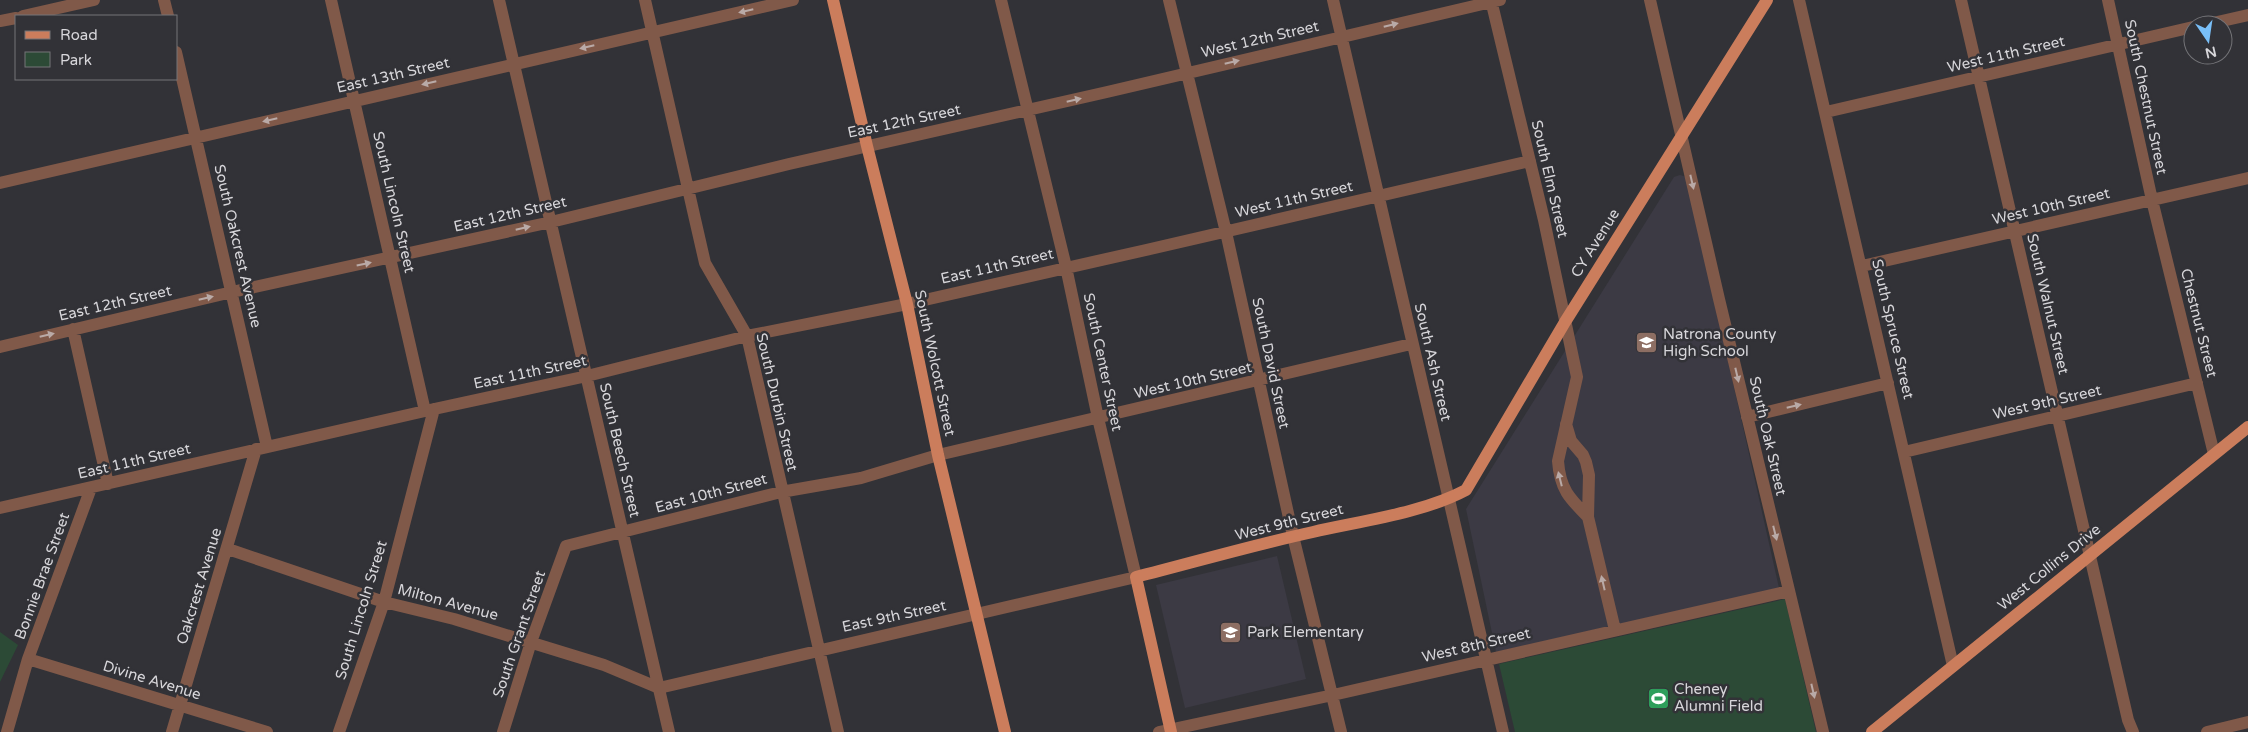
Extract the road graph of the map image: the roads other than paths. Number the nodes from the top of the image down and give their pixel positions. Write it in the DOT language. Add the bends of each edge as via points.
graph roads {
  1 [pos="94,0"];
  2 [pos="164,0"];
  3 [pos="331,0"];
  4 [pos="499,0"];
  5 [pos="645,0"];
  6 [pos="793,0"];
  7 [pos="834,0"];
  8 [pos="1002,0"];
  9 [pos="1169,0"];
  10 [pos="1333,0"];
  11 [pos="1650,0"];
  12 [pos="1767,0"];
  13 [pos="1799,0"];
  14 [pos="1961,0"];
  15 [pos="2108,0"];
  16 [pos="1494,1"];
  17 [pos="27,15"];
  18 [pos="168,15"];
  19 [pos="2248,15"];
  20 [pos="1,17"];
  21 [pos="15,18"];
  22 [pos="2233,18"];
  23 [pos="2183,30"];
  24 [pos="652,32"];
  25 [pos="1341,37"];
  26 [pos="2118,45"];
  27 [pos="178,60"];
  28 [pos="514,64"];
  29 [pos="1186,72"];
  30 [pos="1978,77"];
  31 [pos="354,100"];
  32 [pos="1027,110"];
  33 [pos="1826,112"];
  34 [pos="1682,135"];
  35 [pos="196,137"];
  36 [pos="867,146"];
  37 [pos="1530,161"];
  38 [pos="2248,178"];
  39 [pos="0,183"];
  40 [pos="688,188"];
  41 [pos="1378,196"];
  42 [pos="2152,200"];
  43 [pos="551,222"];
  44 [pos="1226,232"];
  45 [pos="2015,232"];
  46 [pos="390,258"];
  47 [pos="1862,266"];
  48 [pos="1066,267"];
  49 [pos="232,292"];
  50 [pos="907,304"];
  51 [pos="1565,322"];
  52 [pos="73,329"];
  53 [pos="747,336"];
  54 [pos="1412,344"];
  55 [pos="0,347"];
  56 [pos="586,376"];
  57 [pos="1258,382"];
  58 [pos="1888,383"];
  59 [pos="2197,383"];
  60 [pos="429,410"];
  61 [pos="2057,416"];
  62 [pos="1747,417"];
  63 [pos="1098,418"];
  64 [pos="1566,424"];
  65 [pos="2248,428"];
  66 [pos="262,448"];
  67 [pos="1904,452"];
  68 [pos="2214,454"];
  69 [pos="938,455"];
  70 [pos="108,484"];
  71 [pos="91,488"];
  72 [pos="781,492"];
  73 [pos="1449,499"];
  74 [pos="0,508"];
  75 [pos="1588,517"];
  76 [pos="623,533"];
  77 [pos="1293,536"];
  78 [pos="566,546"];
  79 [pos="228,549"];
  80 [pos="2088,555"];
  81 [pos="1136,577"];
  82 [pos="1790,591"];
  83 [pos="384,602"];
  84 [pos="977,615"];
  85 [pos="1615,630"];
  86 [pos="531,642"];
  87 [pos="820,649"];
  88 [pos="28,659"];
  89 [pos="1486,659"];
  90 [pos="1953,666"];
  91 [pos="659,688"];
  92 [pos="1333,695"];
  93 [pos="180,705"];
  94 [pos="2248,722"];
  95 [pos="1167,731"];
  96 [pos="7,732"];
  97 [pos="172,732"];
  98 [pos="267,732"];
  99 [pos="339,732"];
  100 [pos="503,732"];
  101 [pos="670,732"];
  102 [pos="838,732"];
  103 [pos="1005,732"];
  104 [pos="1341,732"];
  105 [pos="1503,732"];
  106 [pos="1823,732"];
  107 [pos="1872,732"];
  108 [pos="2133,732"];
  109 [pos="2206,732"];
  1 -- 17 [label="street"];
  2 -- 18 [label="street"];
  3 -- 31 [label="street, South Lincoln Street"];
  4 -- 28 [label="street, South Beech Street"];
  5 -- 24 [label="street, South Durbin Street"];
  6 -- 24 [label="street, East 13th Street, one-way"];
  7 -- 36 [label="main road, South Wolcott Street"];
  8 -- 32 [label="street, South Center Street"];
  9 -- 29 [label="street, South David Street"];
  10 -- 25 [label="street, South Ash Street"];
  11 -- 34 [label="street, South Oak Street"];
  12 -- 34 [label="main road, CY Avenue"];
  13 -- 33 [label="street, South Spruce Street"];
  14 -- 30 [label="street, South Walnut Street"];
  15 -- 26 [label="street, South Chestnut Street"];
  25 -- 16 [label="street, West 12th Street, one-way"];
  16 -- 37 [label="street, South Elm Street"];
  19 -- 22 [label="street"];
  20 -- 21 [label="street"];
  23 -- 26 [label="street, West 11th Street"];
  24 -- 28 [label="street, East 13th Street, one-way"];
  24 -- 40 [label="street, South Durbin Street"];
  29 -- 25 [label="street, West 12th Street, one-way"];
  25 -- 41 [label="street, South Ash Street"];
  26 -- 30 [label="street, West 11th Street"];
  26 -- 42 [label="street, South Chestnut Street"];
  27 -- 35 [label="street, South Oakcrest Avenue"];
  28 -- 31 [label="street, East 13th Street, one-way"];
  28 -- 43 [label="street, South Beech Street"];
  32 -- 29 [label="street, West 12th Street, one-way"];
  29 -- 44 [label="street, South David Street"];
  30 -- 33 [label="street, West 11th Street"];
  30 -- 45 [label="street, South Walnut Street"];
  31 -- 35 [label="street, East 13th Street, one-way"];
  31 -- 46 [label="street, South Lincoln Street"];
  32 -- 36 [label="street, East 12th Street"];
  32 -- 48 [label="street, South Center Street"];
  33 -- 47 [label="street, South Spruce Street"];
  34 -- 51 [label="main road, CY Avenue"];
  34 -- 62 [label="street, South Oak Street, one-way"];
  35 -- 39 [label="street, East 13th Street"];
  35 -- 49 [label="street, South Oakcrest Avenue"];
  36 -- 40 [label="street, East 12th Street"];
  36 -- 50 [label="main road, South Wolcott Street"];
  37 -- 41 [label="street, West 11th Street"];
  37 -- 51 [label="street, South Elm Street"];
  38 -- 42 [label="street, West 10th Street"];
  40 -- 43 [label="street, East 12th Street"];
  40 -- 53 [label="street, South Durbin Street" via="705,263"];
  41 -- 44 [label="street, West 11th Street"];
  41 -- 54 [label="street, South Ash Street"];
  42 -- 45 [label="street, West 10th Street"];
  42 -- 59 [label="street, Chestnut Street"];
  46 -- 43 [label="street, East 12th Street, one-way"];
  43 -- 56 [label="street, South Beech Street"];
  44 -- 48 [label="street, West 11th Street"];
  44 -- 57 [label="street, South David Street"];
  45 -- 47 [label="street, West 10th Street"];
  45 -- 61 [label="street, South Walnut Street"];
  49 -- 46 [label="street, East 12th Street, one-way"];
  46 -- 60 [label="street, South Lincoln Street"];
  47 -- 58 [label="street, South Spruce Street"];
  48 -- 50 [label="street, East 11th Street"];
  48 -- 63 [label="street, South Center Street"];
  52 -- 49 [label="street, East 12th Street, one-way"];
  49 -- 66 [label="street, South Oakcrest Avenue"];
  50 -- 53 [label="street, East 11th Street"];
  50 -- 69 [label="main road, South Wolcott Street"];
  51 -- 64 [label="street, South Elm Street" via="1577,377"];
  51 -- 73 [label="main road, CY Avenue" via="1466,490"];
  55 -- 52 [label="street, East 12th Street, one-way"];
  52 -- 70 [label="street"];
  53 -- 56 [label="street, East 11th Street"];
  53 -- 72 [label="street, South Durbin Street"];
  54 -- 57 [label="street, West 10th Street"];
  54 -- 73 [label="street, South Ash Street"];
  56 -- 60 [label="street, East 11th Street"];
  56 -- 76 [label="street, South Beech Street"];
  57 -- 63 [label="street, West 10th Street"];
  57 -- 77 [label="street, South David Street"];
  62 -- 58 [label="street, one-way"];
  58 -- 67 [label="street, South Spruce Street"];
  59 -- 61 [label="street, West 9th Street"];
  59 -- 68 [label="street, Chestnut Street"];
  60 -- 66 [label="street, East 11th Street"];
  60 -- 83 [label="street, South Lincoln Street"];
  61 -- 67 [label="street, West 9th Street"];
  61 -- 80 [label="street, South Walnut Street"];
  62 -- 82 [label="street, South Oak Street, one-way"];
  63 -- 69 [label="street, East 10th Street"];
  63 -- 81 [label="street, South Center Street"];
  64 -- 75 [label="street" via="1571,440 1586,462 1589,475"];
  75 -- 64 [label="street, South Elm Street, one-way" via="1567,496 1558,470"];
  65 -- 68 [label="main road, West Collins Drive"];
  66 -- 70 [label="street, East 11th Street"];
  66 -- 79 [label="street, Oakcrest Avenue"];
  67 -- 90 [label="street, South Spruce Street"];
  68 -- 80 [label="main road, West Collins Drive"];
  69 -- 72 [label="street, East 10th Street" via="861,478"];
  69 -- 84 [label="main road, South Wolcott Street"];
  70 -- 71 [label="street, East 11th Street"];
  71 -- 74 [label="street, East 11th Street"];
  71 -- 88 [label="street, Bonnie Brae Street"];
  72 -- 76 [label="street, East 10th Street"];
  72 -- 87 [label="street, South Durbin Street"];
  73 -- 77 [label="main road, West 9th Street"];
  73 -- 89 [label="street, South Ash Street"];
  85 -- 75 [label="street, one-way"];
  76 -- 78 [label="street, East 10th Street"];
  76 -- 91 [label="street, South Beech Street"];
  77 -- 81 [label="main road, West 9th Street"];
  77 -- 92 [label="street, South David Street"];
  78 -- 86 [label="street, South Grant Street"];
  79 -- 83 [label="street, Milton Avenue"];
  79 -- 93 [label="street, Oakcrest Avenue"];
  80 -- 90 [label="main road, West Collins Drive"];
  80 -- 108 [label="street, South Walnut Street"];
  81 -- 84 [label="street, East 9th Street"];
  81 -- 95 [label="main road, South Center Street"];
  82 -- 85 [label="street, West 8th Street"];
  82 -- 106 [label="street, South Oak Street, one-way"];
  83 -- 86 [label="street, Milton Avenue"];
  83 -- 99 [label="street, South Lincoln Street"];
  84 -- 87 [label="street, East 9th Street"];
  84 -- 103 [label="main road, South Wolcott Street"];
  85 -- 89 [label="street, West 8th Street"];
  86 -- 91 [label="street, Milton Avenue" via="604,665"];
  86 -- 100 [label="street, South Grant Street"];
  87 -- 91 [label="street, East 9th Street"];
  87 -- 102 [label="street, South Durbin Street"];
  88 -- 93 [label="street, Divine Avenue"];
  88 -- 96 [label="street, Bonnie Brae Street"];
  89 -- 92 [label="street, West 8th Street"];
  89 -- 105 [label="street, South Ash Street"];
  90 -- 107 [label="main road, West Collins Drive"];
  91 -- 101 [label="street, South Beech Street"];
  92 -- 95 [label="street, West 8th Street"];
  92 -- 104 [label="street, South David Street"];
  93 -- 97 [label="street, Oakcrest Avenue"];
  93 -- 98 [label="street, Divine Avenue"];
  94 -- 109 [label="street"];
}
